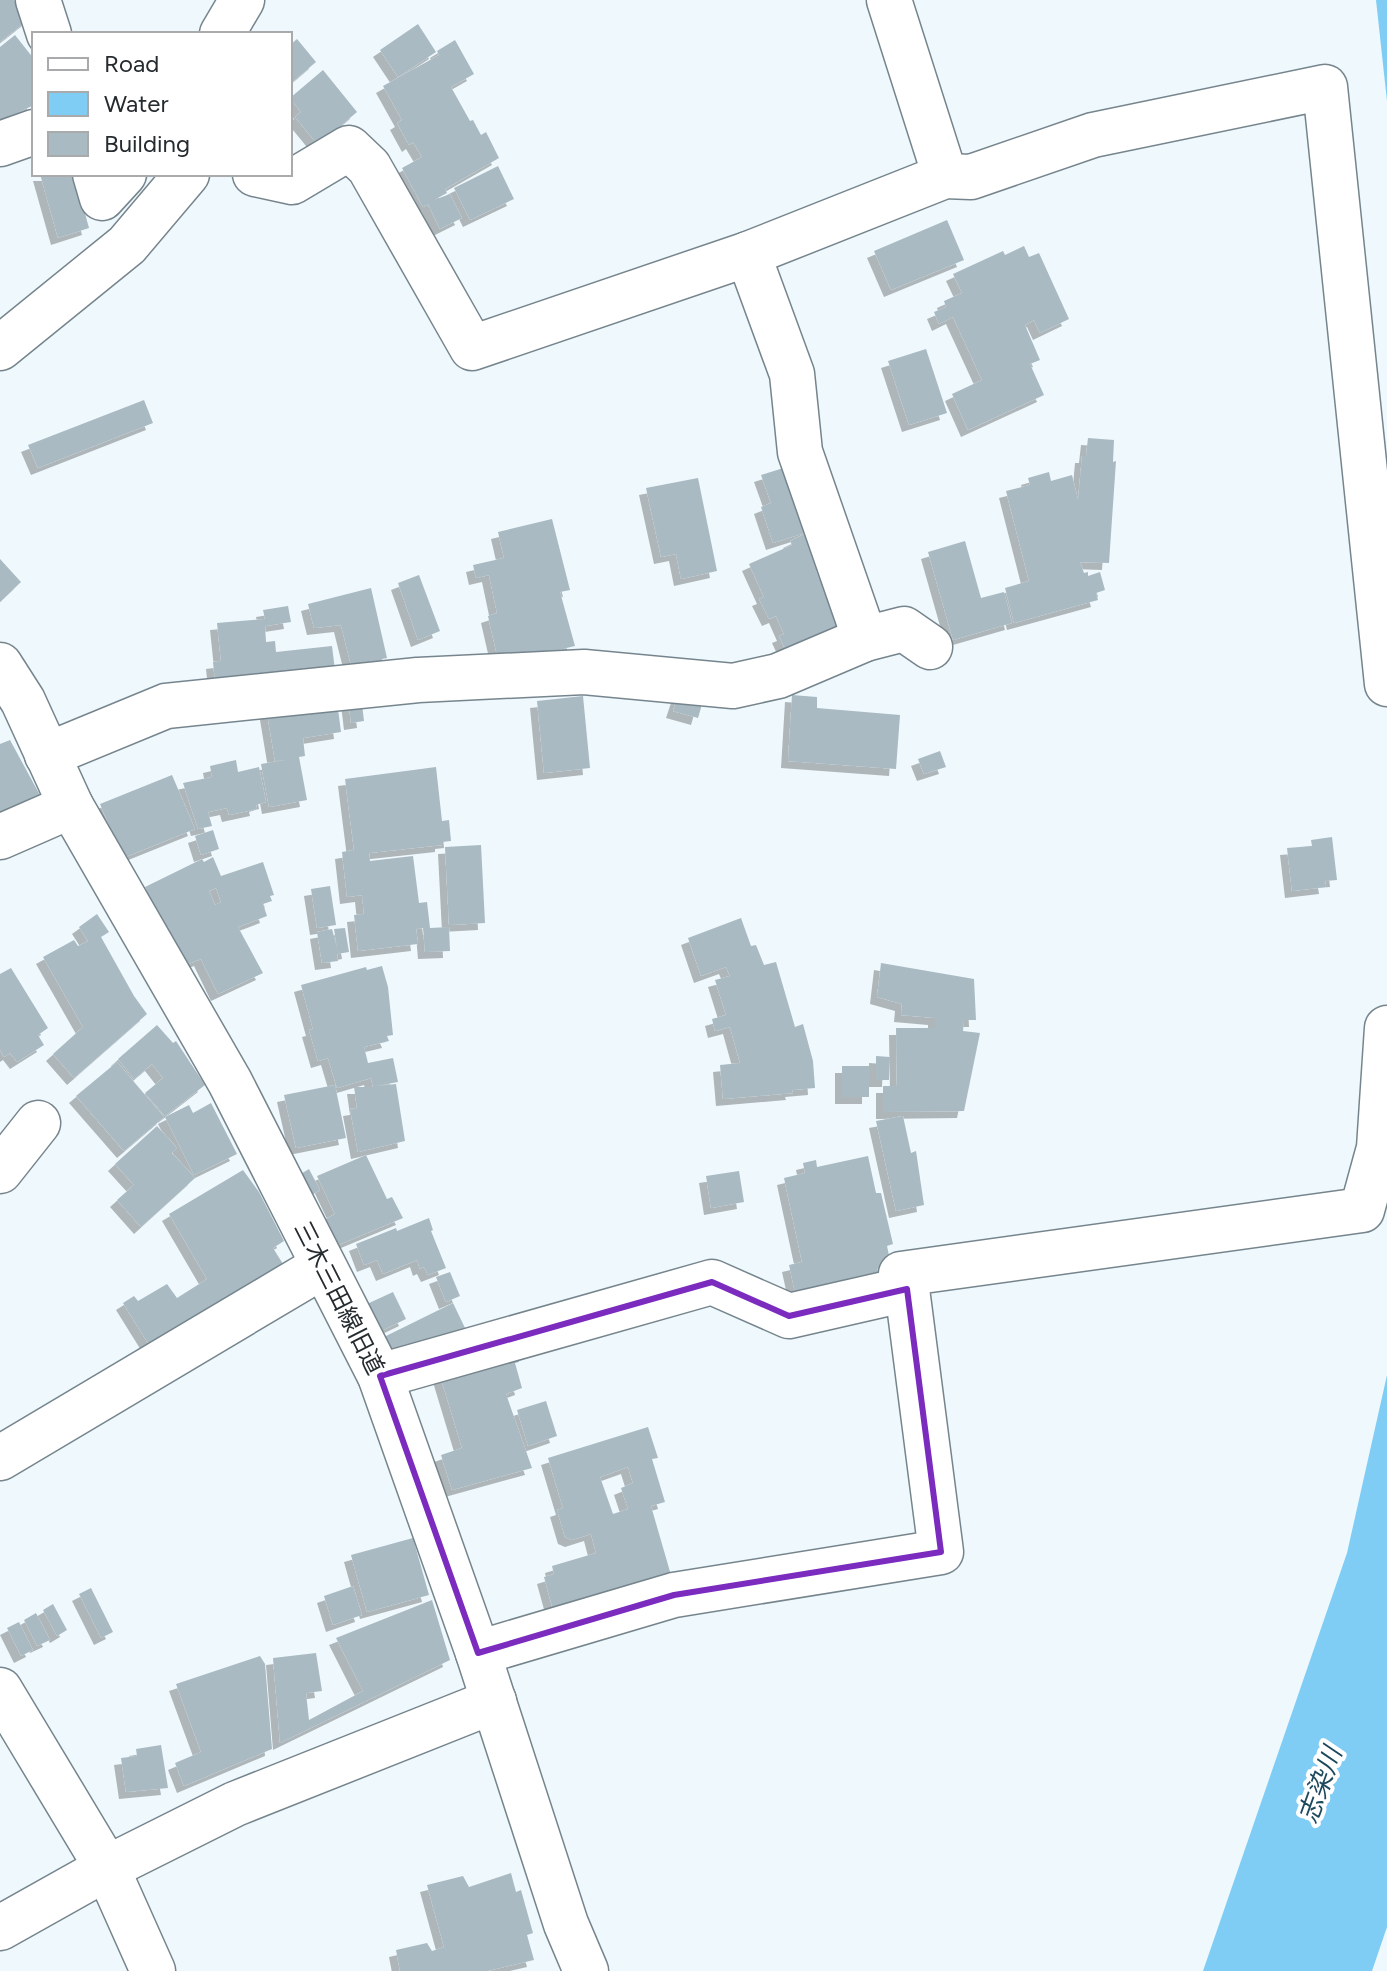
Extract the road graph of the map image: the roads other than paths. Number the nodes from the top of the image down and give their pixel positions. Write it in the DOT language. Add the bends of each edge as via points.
graph roads {
  1 [pos="38,0"];
  2 [pos="242,0"];
  3 [pos="889,0"];
  4 [pos="48,32"];
  5 [pos="223,32"];
  6 [pos="32,133"];
  7 [pos="0,144"];
  8 [pos="185,176"];
  9 [pos="264,176"];
  10 [pos="945,176"];
  11 [pos="107,182"];
  12 [pos="127,245"];
  13 [pos="748,254"];
  14 [pos="0,348"];
  15 [pos="865,639"];
  16 [pos="930,647"];
  17 [pos="0,665"];
  18 [pos="1387,684"];
  19 [pos="47,755"];
  20 [pos="71,806"];
  21 [pos="0,837"];
  22 [pos="1387,1028"];
  23 [pos="38,1123"];
  24 [pos="0,1171"];
  25 [pos="323,1266"];
  26 [pos="907,1289"];
  27 [pos="380,1376"];
  28 [pos="0,1458"];
  29 [pos="478,1653"];
  30 [pos="0,1690"];
  31 [pos="494,1701"];
  32 [pos="107,1868"];
  33 [pos="0,1928"];
  34 [pos="153,1971"];
  35 [pos="586,1971"];
  1 -- 4 [label="street"];
  2 -- 5 [label="street"];
  3 -- 10 [label="street"];
  6 -- 7 [label="street"];
  8 -- 12 [label="street"];
  9 -- 13 [label="street" via="292,182 349,148 369,167 472,348"];
  10 -- 13 [label="street"];
  10 -- 18 [label="street" via="971,177 1093,135 1325,87"];
  11 -- 12 [label="street" via="109,219"];
  12 -- 14 [label="street"];
  13 -- 15 [label="street" via="792,374 800,452"];
  15 -- 16 [label="street" via="904,629"];
  15 -- 19 [label="street" via="778,676 733,686 584,672 418,680 166,706"];
  17 -- 19 [label="street, 三木三田線旧道"];
  19 -- 20 [label="street, 三木三田線旧道"];
  20 -- 21 [label="street"];
  20 -- 25 [label="street, 三木三田線旧道" via="230,1082"];
  22 -- 26 [label="street" via="1379,1148 1362,1210 901,1274"];
  23 -- 24 [label="street"];
  25 -- 27 [label="street, 三木三田線旧道"];
  25 -- 28 [label="street"];
  26 -- 27 [label="street" via="789,1316 712,1282"];
  26 -- 29 [label="street" via="941,1552 674,1595"];
  27 -- 29 [label="street, 三木三田線旧道"];
  29 -- 31 [label="street, 三木三田線旧道"];
  30 -- 32 [label="street"];
  31 -- 32 [label="street" via="235,1804"];
  31 -- 35 [label="street, 三木三田線旧道"];
  32 -- 33 [label="street"];
  32 -- 34 [label="street"];
}
